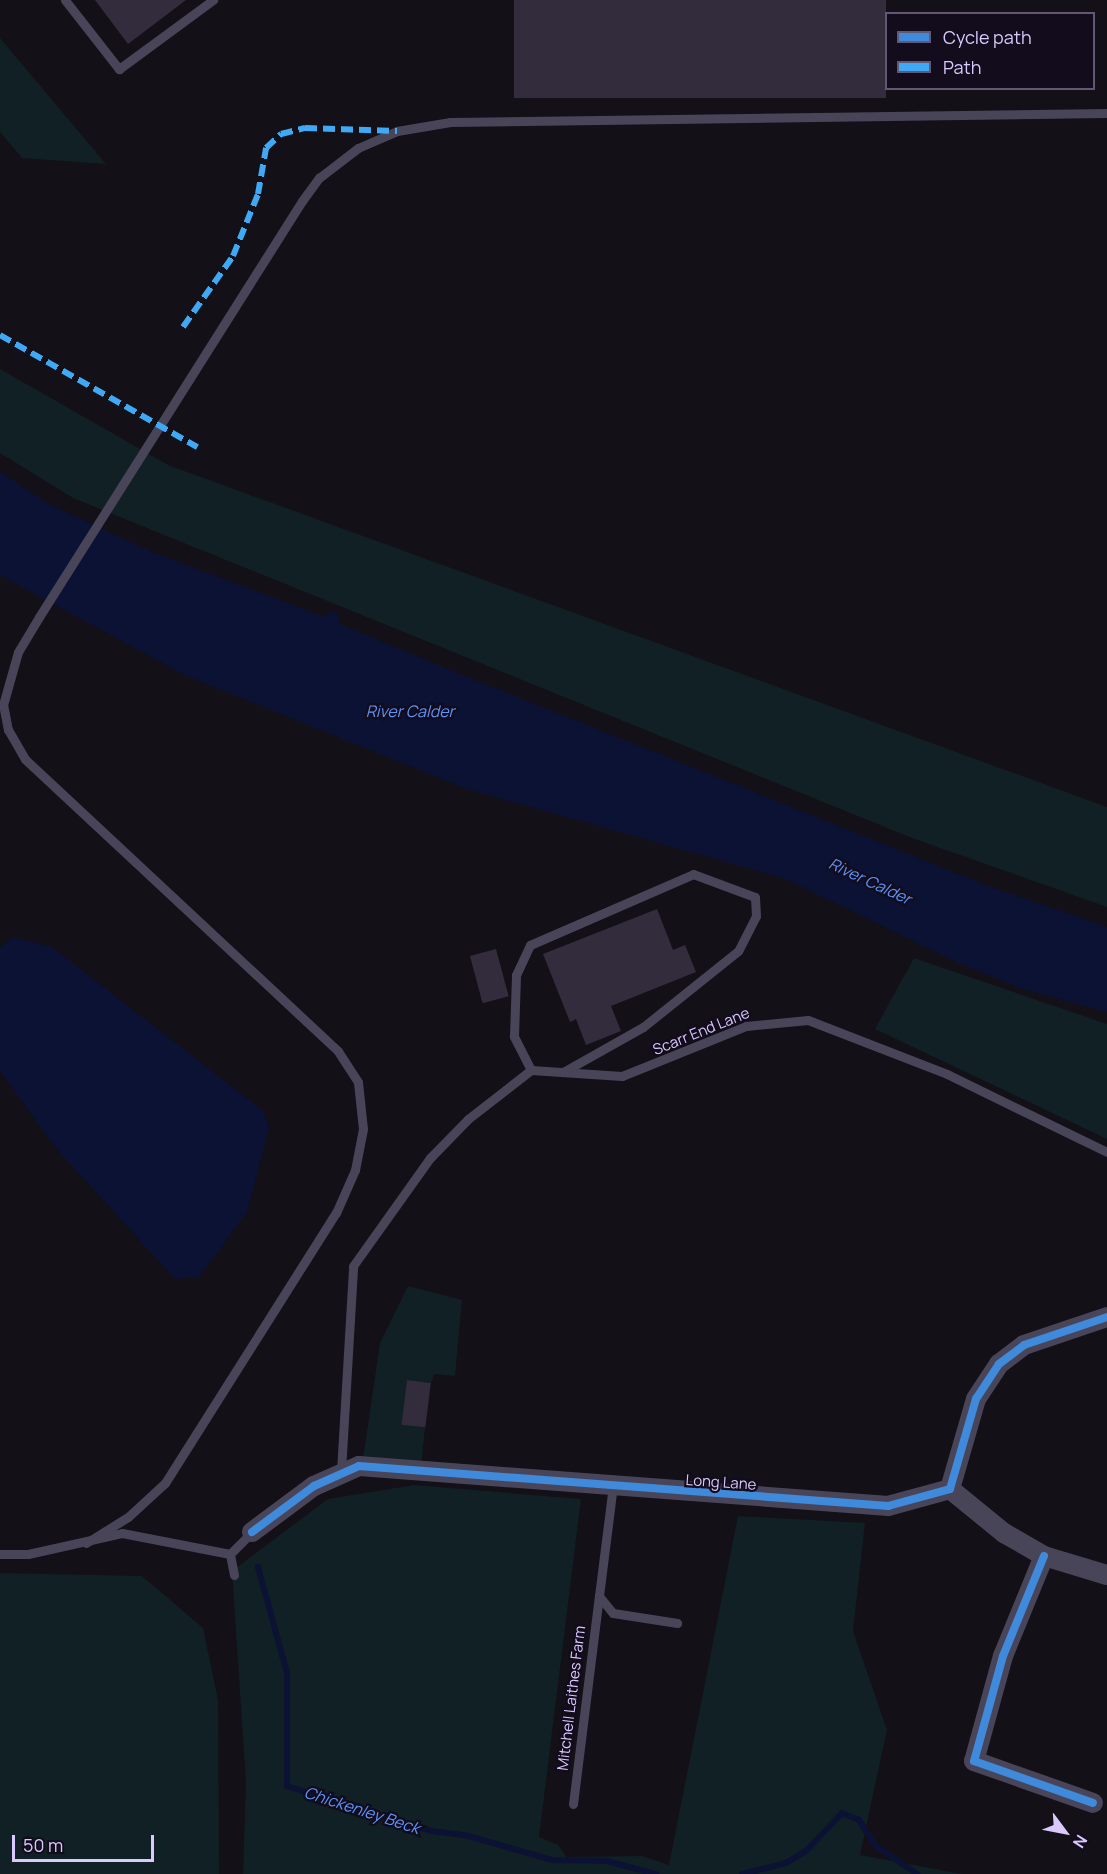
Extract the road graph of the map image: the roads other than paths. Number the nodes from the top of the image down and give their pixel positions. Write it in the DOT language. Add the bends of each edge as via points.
graph roads {
  1 [pos="65,0"];
  2 [pos="213,0"];
  3 [pos="1107,113"];
  4 [pos="531,1070"];
  5 [pos="563,1072"];
  6 [pos="1107,1152"];
  7 [pos="1107,1317"];
  8 [pos="341,1471"];
  9 [pos="613,1485"];
  10 [pos="950,1490"];
  11 [pos="252,1532"];
  12 [pos="86,1543"];
  13 [pos="0,1554"];
  14 [pos="230,1554"];
  15 [pos="1044,1556"];
  16 [pos="234,1575"];
  17 [pos="1107,1575"];
  18 [pos="599,1596"];
  19 [pos="677,1623"];
  20 [pos="1093,1803"];
  21 [pos="573,1804"];
  1 -- 2 [label="lane" via="119,69"];
  3 -- 12 [label="lane" via="450,122 397,131 358,148 319,178 302,201 39,617 15,661 3,705 8,730 25,759 338,1051 358,1082 363,1129 355,1170 336,1213 165,1483 128,1517"];
  4 -- 5 [label="lane, Scarr End Lane"];
  4 -- 5 [label="lane" via="514,1036 516,975 530,945 693,874 755,897 751,929 729,959 643,1027"];
  4 -- 8 [label="lane" via="468,1119 402,1193 348,1280"];
  5 -- 6 [label="lane, Scarr End Lane" via="622,1076 746,1026 808,1020 947,1074"];
  7 -- 10 [label="street" via="1024,1345 999,1364 976,1399"];
  8 -- 9 [label="street, Long Lane" via="384,1466"];
  8 -- 11 [label="street, Long Lane"];
  9 -- 10 [label="street, Long Lane" via="888,1506"];
  9 -- 18 [label="lane, Mitchell Laithes Farm"];
  10 -- 15 [label="street" via="1004,1533"];
  11 -- 14 [label="lane, Long Lane"];
  12 -- 13 [label="lane"];
  12 -- 14 [label="lane" via="141,1534"];
  14 -- 16 [label="lane"];
  15 -- 17 [label="street"];
  15 -- 20 [label="street" via="1003,1656 974,1761"];
  18 -- 19 [label="lane" via="613,1612"];
  18 -- 21 [label="lane, Mitchell Laithes Farm"];
}
